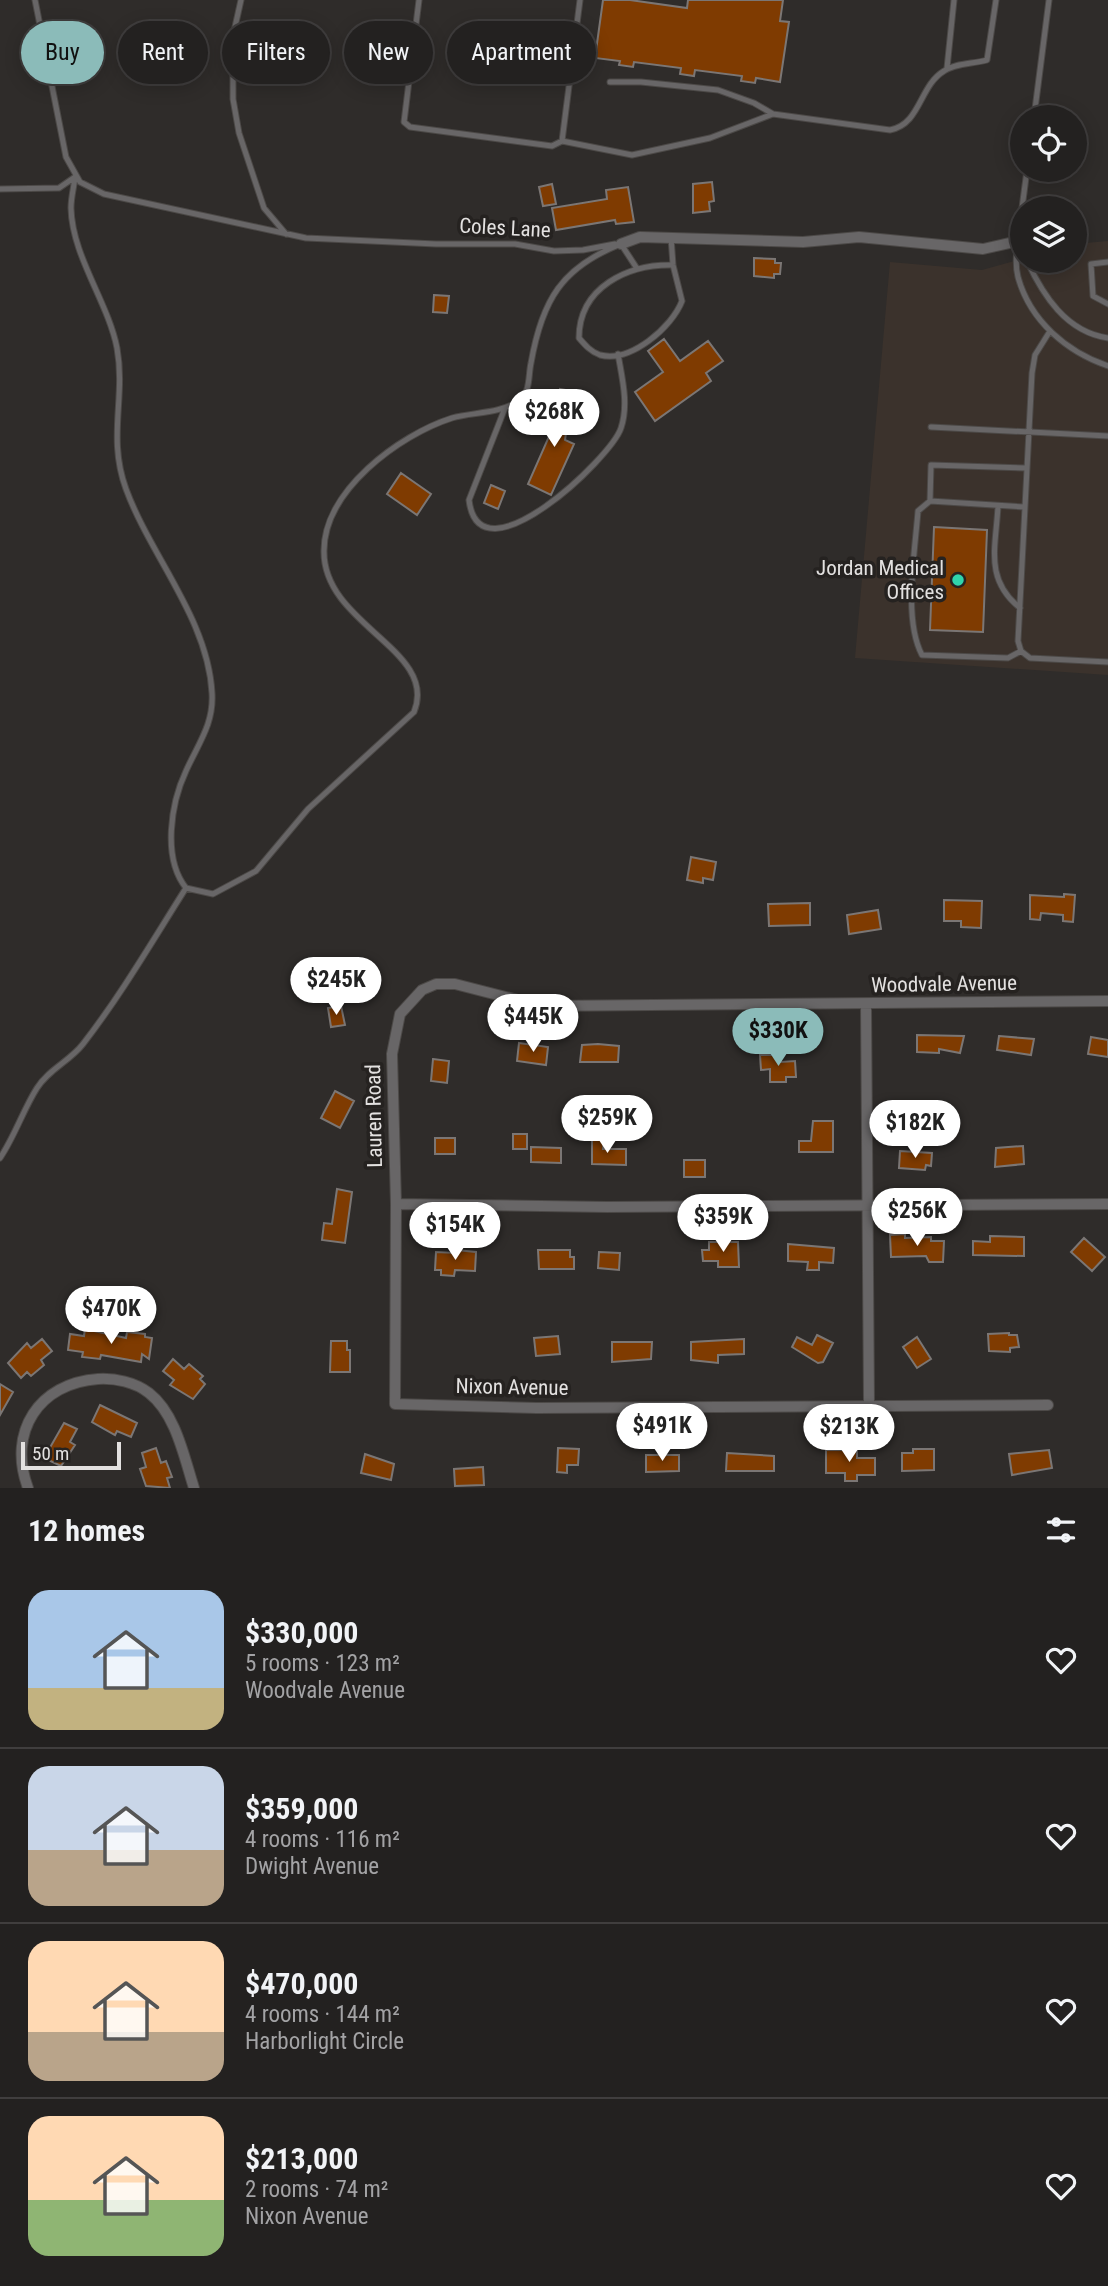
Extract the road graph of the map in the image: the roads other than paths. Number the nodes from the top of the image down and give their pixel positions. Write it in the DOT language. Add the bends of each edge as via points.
graph roads {
  1 [pos="35,0"];
  2 [pos="241,0"];
  3 [pos="419,0"];
  4 [pos="580,0"];
  5 [pos="954,0"];
  6 [pos="996,0"];
  7 [pos="1049,0"];
  8 [pos="947,68"];
  9 [pos="610,82"];
  10 [pos="1036,105"];
  11 [pos="773,114"];
  12 [pos="562,141"];
  13 [pos="75,177"];
  14 [pos="0,189"];
  15 [pos="286,234"];
  16 [pos="671,237"];
  17 [pos="621,244"];
  18 [pos="1010,246"];
  19 [pos="1108,262"];
  20 [pos="673,265"];
  21 [pos="636,267"];
  22 [pos="1017,273"];
  23 [pos="1033,273"];
  24 [pos="1108,304"];
  25 [pos="1050,331"];
  26 [pos="1108,338"];
  27 [pos="618,354"];
  28 [pos="1108,366"];
  29 [pos="505,408"];
  30 [pos="931,427"];
  31 [pos="1028,431"];
  32 [pos="1108,436"];
  33 [pos="1026,468"];
  34 [pos="930,501"];
  35 [pos="998,506"];
  36 [pos="1024,508"];
  37 [pos="1020,608"];
  38 [pos="1021,651"];
  39 [pos="1108,662"];
  40 [pos="186,888"];
  41 [pos="447,984"];
  42 [pos="1108,1001"];
  43 [pos="866,1005"];
  44 [pos="0,1158"];
  45 [pos="1108,1203"];
  46 [pos="396,1204"];
  47 [pos="869,1205"];
  48 [pos="395,1404"];
  49 [pos="869,1404"];
  50 [pos="1048,1405"];
  51 [pos="27,1488"];
  52 [pos="194,1488"];
  1 -- 13 [label="lane" via="66,158"];
  2 -- 15 [label="lane" via="233,36 233,99 239,133 264,208"];
  3 -- 12 [label="lane" via="404,122 410,127 552,146"];
  4 -- 12 [label="lane"];
  5 -- 8 [label="lane"];
  6 -- 8 [label="lane" via="987,60"];
  7 -- 10 [label="lane"];
  8 -- 11 [label="lane" via="926,88 915,113 900,128"];
  9 -- 11 [label="lane" via="718,90"];
  11 -- 12 [label="lane" via="710,138 632,155"];
  13 -- 14 [label="lane" via="59,188"];
  13 -- 15 [label="lane, Coles Lane" via="104,194"];
  13 -- 40 [label="lane" via="72,218 118,357 115,431 119,465 131,501 194,628 211,678 210,722 182,780 175,810 173,857"];
  15 -- 17 [label="lane, Coles Lane" via="362,242 515,244 554,251"];
  16 -- 17 [label="street, Coles Lane" via="640,237"];
  16 -- 18 [label="street, Coles Lane" via="803,242 859,237 983,249"];
  16 -- 20 [label="lane"];
  17 -- 21 [label="lane"];
  17 -- 29 [label="lane" via="581,262 561,284 538,332 526,394"];
  19 -- 24 [label="lane" via="1091,264 1093,296"];
  20 -- 21 [label="lane"];
  20 -- 27 [label="lane" via="682,301 677,314 634,349"];
  21 -- 27 [label="lane" via="598,292 579,319 579,338 590,350"];
  22 -- 25 [label="lane" via="1032,309"];
  23 -- 26 [label="lane" via="1047,298 1065,317"];
  25 -- 28 [label="lane" via="1088,359"];
  25 -- 31 [label="lane" via="1035,355"];
  27 -- 29 [label="lane" via="625,415 620,432 592,464 532,517 514,526 491,528 470,511 469,500"];
  29 -- 40 [label="lane" via="449,419 394,447 349,490 327,529 324,564 333,589 414,675 420,693 414,712 307,809 256,872 213,894"];
  30 -- 31 [label="lane"];
  31 -- 32 [label="lane"];
  31 -- 33 [label="lane"];
  33 -- 34 [label="lane" via="931,465"];
  33 -- 36 [label="lane"];
  34 -- 35 [label="lane"];
  34 -- 38 [label="lane" via="918,511 914,575 913,637 922,655 1008,658"];
  35 -- 36 [label="lane"];
  35 -- 37 [label="lane" via="995,577 1006,597"];
  36 -- 37 [label="lane"];
  37 -- 38 [label="lane"];
  38 -- 39 [label="lane" via="1030,658"];
  40 -- 44 [label="lane" via="91,1033 73,1056 39,1085"];
  41 -- 43 [label="street, Woodvale Avenue" via="541,1006"];
  41 -- 46 [label="street, Lauren Road" via="415,995 396,1024 392,1070"];
  42 -- 43 [label="street, Woodvale Avenue"];
  43 -- 47 [label="street"];
  45 -- 47 [label="street"];
  46 -- 47 [label="street"];
  46 -- 48 [label="street, Lauren Road"];
  47 -- 49 [label="street"];
  48 -- 49 [label="street, Nixon Avenue" via="537,1408"];
  49 -- 50 [label="street, Nixon Avenue"];
  51 -- 52 [label="street" via="21,1459 32,1414 45,1398 63,1387 108,1378 149,1393 166,1413"];
}
